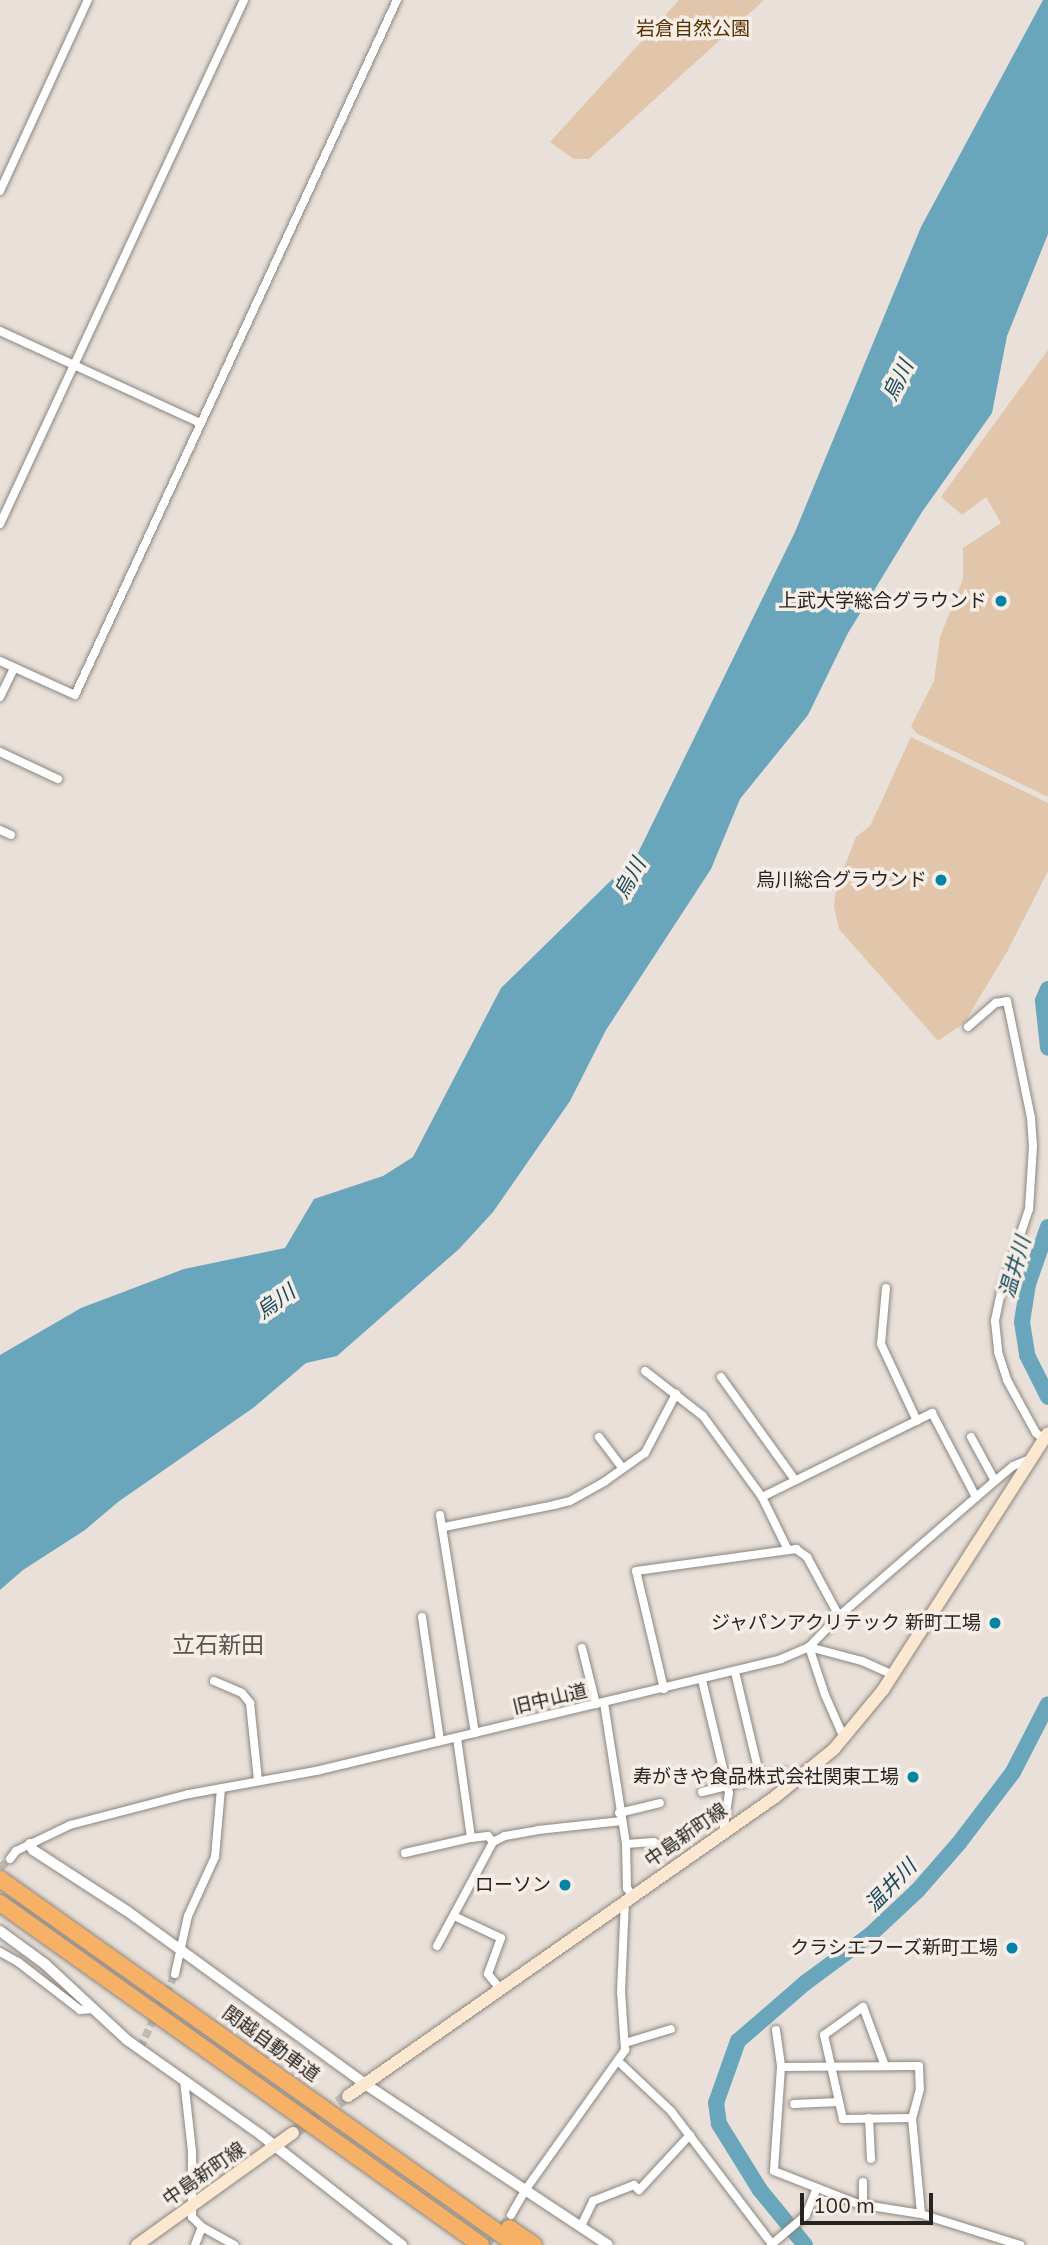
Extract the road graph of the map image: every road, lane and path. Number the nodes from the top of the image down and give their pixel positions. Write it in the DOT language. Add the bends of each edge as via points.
graph roads {
  1 [pos="88,0"];
  2 [pos="244,0"];
  3 [pos="397,0"];
  4 [pos="0,191"];
  5 [pos="0,331"];
  6 [pos="73,365"];
  7 [pos="201,423"];
  8 [pos="0,524"];
  9 [pos="0,661"];
  10 [pos="15,668"];
  11 [pos="0,697"];
  12 [pos="0,752"];
  13 [pos="58,779"];
  14 [pos="0,830"];
  15 [pos="11,835"];
  16 [pos="968,1027"];
  17 [pos="886,1288"];
  18 [pos="645,1371"];
  19 [pos="720,1377"];
  20 [pos="676,1394"];
  21 [pos="917,1421"];
  22 [pos="1046,1435"];
  23 [pos="599,1437"];
  24 [pos="971,1437"];
  25 [pos="1030,1459"];
  26 [pos="622,1468"];
  27 [pos="795,1480"];
  28 [pos="995,1481"];
  29 [pos="762,1497"];
  30 [pos="976,1497"];
  31 [pos="440,1515"];
  32 [pos="444,1527"];
  33 [pos="788,1550"];
  34 [pos="839,1616"];
  35 [pos="422,1617"];
  36 [pos="809,1647"];
  37 [pos="582,1648"];
  38 [pos="734,1672"];
  39 [pos="893,1675"];
  40 [pos="702,1680"];
  41 [pos="214,1681"];
  42 [pos="664,1689"];
  43 [pos="600,1703"];
  44 [pos="475,1733"];
  45 [pos="457,1738"];
  46 [pos="844,1739"];
  47 [pos="440,1741"];
  48 [pos="760,1777"];
  49 [pos="258,1781"];
  50 [pos="794,1783"];
  51 [pos="728,1786"];
  52 [pos="221,1788"];
  53 [pos="702,1792"];
  54 [pos="660,1803"];
  55 [pos="620,1817"];
  56 [pos="723,1833"];
  57 [pos="471,1838"];
  58 [pos="493,1842"];
  59 [pos="654,1842"];
  60 [pos="30,1844"];
  61 [pos="626,1844"];
  62 [pos="405,1853"];
  63 [pos="10,1859"];
  64 [pos="0,1879"];
  65 [pos="629,1899"];
  66 [pos="0,1903"];
  67 [pos="454,1916"];
  68 [pos="72,1927"];
  69 [pos="0,1931"];
  70 [pos="437,1946"];
  71 [pos="182,1950"];
  72 [pos="0,1952"];
  73 [pos="175,1974"];
  74 [pos="500,1990"];
  75 [pos="93,2010"];
  76 [pos="671,2029"];
  77 [pos="776,2030"];
  78 [pos="625,2043"];
  79 [pos="618,2062"];
  80 [pos="830,2066"];
  81 [pos="885,2066"];
  82 [pos="781,2067"];
  83 [pos="184,2080"];
  84 [pos="365,2084"];
  85 [pos="348,2096"];
  86 [pos="839,2102"];
  87 [pos="794,2104"];
  88 [pos="869,2118"];
  89 [pos="912,2118"];
  90 [pos="293,2133"];
  91 [pos="690,2136"];
  92 [pos="275,2147"];
  93 [pos="871,2160"];
  94 [pos="863,2182"];
  95 [pos="817,2188"];
  96 [pos="526,2189"];
  97 [pos="863,2205"];
  98 [pos="191,2206"];
  99 [pos="921,2214"];
  100 [pos="511,2215"];
  101 [pos="581,2226"];
  102 [pos="202,2227"];
  103 [pos="772,2244"];
  104 [pos="137,2245"];
  105 [pos="195,2245"];
  106 [pos="234,2245"];
  107 [pos="402,2245"];
  108 [pos="481,2245"];
  109 [pos="516,2245"];
  110 [pos="534,2245"];
  111 [pos="608,2245"];
  112 [pos="1020,2245"];
  1 -- 4 [label="street"];
  2 -- 6 [label="street"];
  3 -- 7 [label="street"];
  5 -- 6 [label="street"];
  6 -- 7 [label="street"];
  6 -- 8 [label="street"];
  7 -- 10 [label="street" via="75,695"];
  9 -- 10 [label="street"];
  10 -- 11 [label="street"];
  12 -- 13 [label="street"];
  14 -- 15 [label="street"];
  16 -- 22 [label="street" via="996,1003 1007,1001 1033,1146 1029,1209 996,1321 998,1352 1007,1380 1036,1433"];
  17 -- 21 [label="street" via="881,1344"];
  18 -- 20 [label="street"];
  19 -- 27 [label="street"];
  20 -- 26 [label="street" via="645,1453"];
  20 -- 29 [label="street" via="703,1416"];
  21 -- 27 [label="street"];
  21 -- 30 [label="street" via="932,1413"];
  22 -- 25 [label="main road, 中島新町線"];
  23 -- 26 [label="street"];
  24 -- 28 [label="street"];
  25 -- 28 [label="street, 旧中山道"];
  25 -- 39 [label="main road, 中島新町線"];
  26 -- 32 [label="street" via="570,1501"];
  27 -- 29 [label="street"];
  28 -- 30 [label="street, 旧中山道"];
  29 -- 33 [label="street"];
  30 -- 34 [label="street, 旧中山道"];
  31 -- 32 [label="street"];
  32 -- 44 [label="street"];
  33 -- 34 [label="street" via="796,1549 807,1557"];
  33 -- 42 [label="street" via="636,1571"];
  34 -- 36 [label="street, 旧中山道"];
  35 -- 47 [label="street"];
  36 -- 38 [label="street, 旧中山道"];
  36 -- 39 [label="street"];
  36 -- 46 [label="street"];
  37 -- 43 [label="street"];
  38 -- 40 [label="street, 旧中山道"];
  38 -- 48 [label="street"];
  39 -- 46 [label="main road, 中島新町線"];
  40 -- 42 [label="street, 旧中山道"];
  40 -- 51 [label="street"];
  41 -- 49 [label="street" via="247,1697"];
  42 -- 43 [label="street, 旧中山道"];
  43 -- 44 [label="street, 旧中山道"];
  43 -- 55 [label="street"];
  44 -- 45 [label="street, 旧中山道"];
  45 -- 47 [label="street, 旧中山道"];
  45 -- 57 [label="street"];
  46 -- 50 [label="main road, 中島新町線"];
  47 -- 49 [label="street, 旧中山道" via="316,1772"];
  48 -- 50 [label="street" via="784,1772"];
  48 -- 51 [label="street"];
  49 -- 52 [label="street, 旧中山道"];
  50 -- 56 [label="main road, 中島新町線"];
  51 -- 53 [label="street"];
  51 -- 56 [label="street"];
  52 -- 60 [label="street, 旧中山道" via="71,1825"];
  52 -- 71 [label="street" via="215,1857 188,1916"];
  54 -- 55 [label="street"];
  55 -- 58 [label="street"];
  55 -- 61 [label="street"];
  56 -- 65 [label="main road, 中島新町線"];
  57 -- 58 [label="street" via="488,1836"];
  57 -- 62 [label="street"];
  58 -- 67 [label="street"];
  59 -- 61 [label="street"];
  60 -- 63 [label="street, 旧中山道"];
  60 -- 71 [label="street"];
  61 -- 65 [label="street"];
  64 -- 68 [label="highway, 関越自動車道"];
  65 -- 74 [label="main road, 中島新町線"];
  65 -- 78 [label="street" via="621,1992"];
  66 -- 108 [label="highway"];
  67 -- 70 [label="street"];
  67 -- 74 [label="street" via="501,1938 488,1974"];
  68 -- 109 [label="highway, 関越自動車道"];
  68 -- 110 [label="highway" via="206,2014"];
  69 -- 75 [label="street" via="45,1964"];
  71 -- 73 [label="street"];
  71 -- 84 [label="street"];
  72 -- 75 [label="street" via="80,2010"];
  74 -- 84 [label="main road, 中島新町線"];
  75 -- 83 [label="street"];
  76 -- 78 [label="street"];
  77 -- 82 [label="street"];
  78 -- 79 [label="street"];
  79 -- 91 [label="street" via="671,2111"];
  79 -- 96 [label="street"];
  80 -- 81 [label="street"];
  80 -- 81 [label="street" via="824,2035 863,2007"];
  80 -- 82 [label="street"];
  80 -- 86 [label="street"];
  81 -- 89 [label="street" via="919,2066 920,2090"];
  82 -- 95 [label="street" via="774,2171"];
  83 -- 92 [label="street"];
  83 -- 98 [label="street" via="192,2151"];
  84 -- 85 [label="main road, 中島新町線"];
  84 -- 96 [label="street"];
  86 -- 87 [label="street"];
  86 -- 88 [label="street" via="843,2119"];
  88 -- 89 [label="street"];
  88 -- 93 [label="street"];
  89 -- 99 [label="street"];
  90 -- 92 [label="main road, 中島新町線"];
  91 -- 101 [label="street" via="639,2190 634,2185 593,2201"];
  91 -- 103 [label="street"];
  92 -- 98 [label="main road, 中島新町線"];
  92 -- 107 [label="street"];
  94 -- 97 [label="street"];
  95 -- 97 [label="street"];
  95 -- 103 [label="street" via="810,2209"];
  96 -- 100 [label="street"];
  96 -- 101 [label="street"];
  97 -- 99 [label="street"];
  98 -- 102 [label="street" via="192,2217"];
  98 -- 104 [label="main road, 中島新町線"];
  99 -- 112 [label="street"];
  101 -- 111 [label="street"];
  102 -- 105 [label="street"];
  102 -- 106 [label="street"];
}
